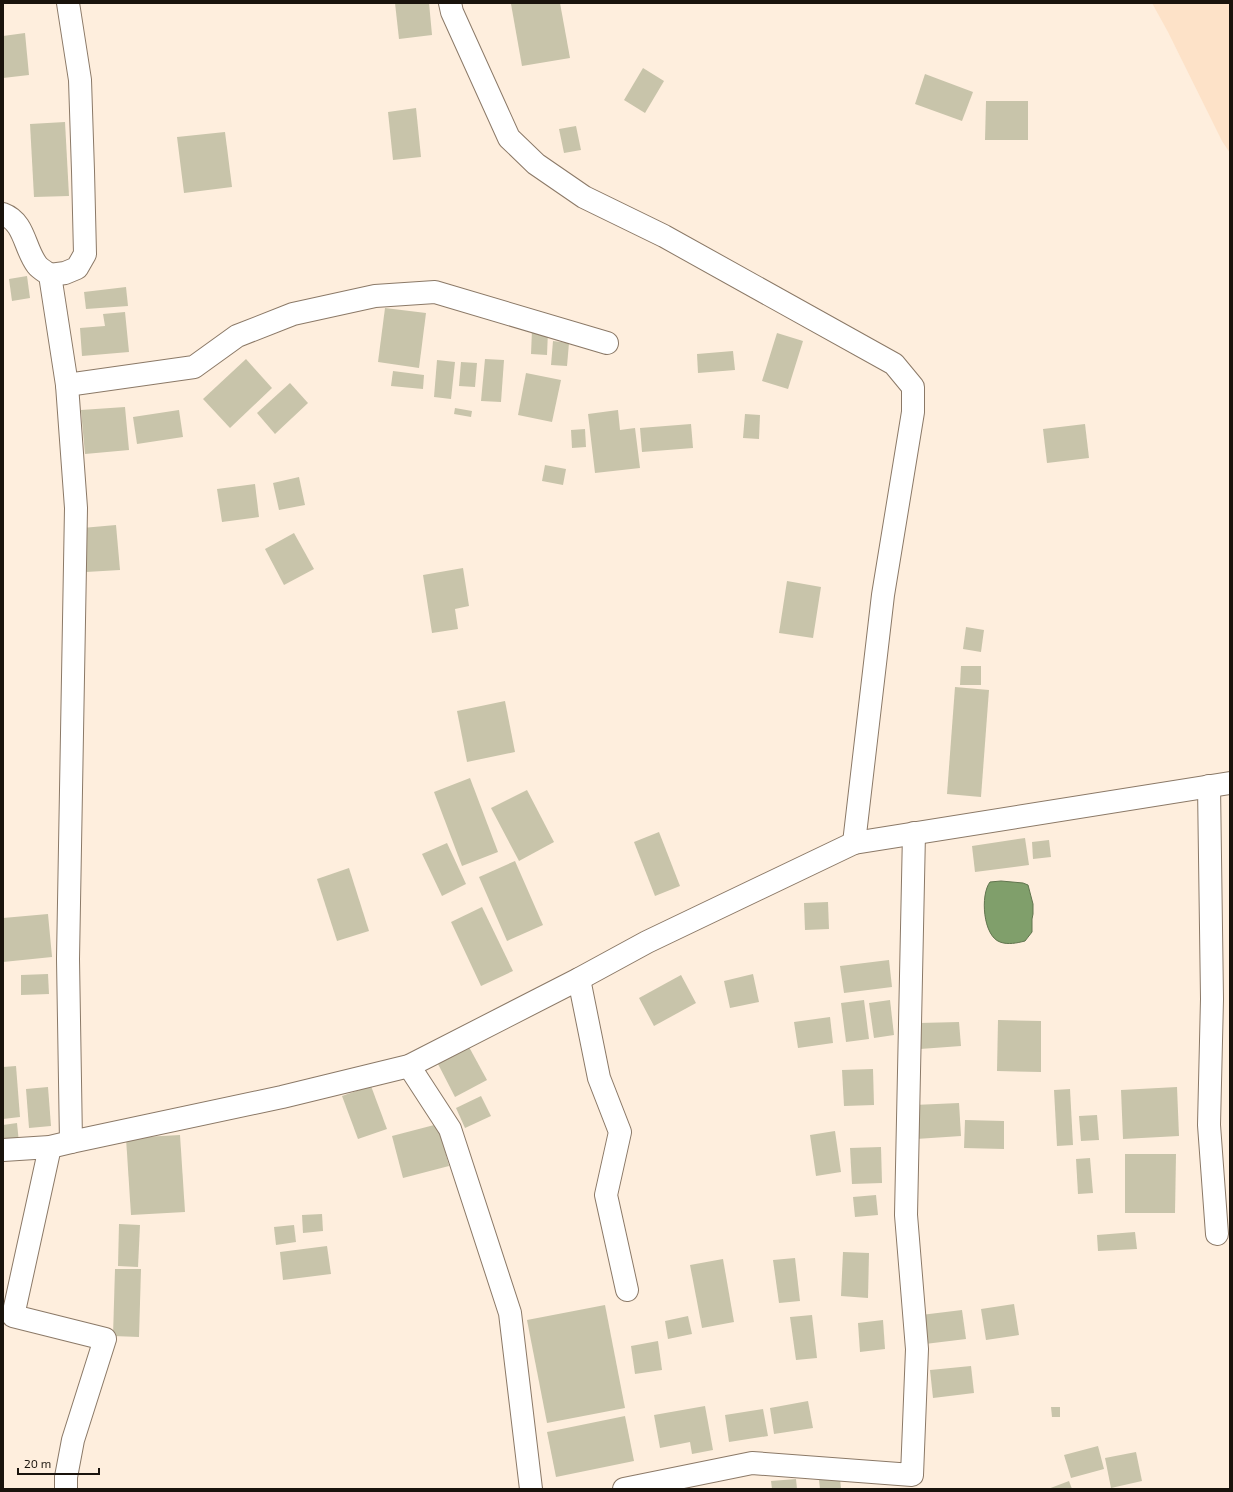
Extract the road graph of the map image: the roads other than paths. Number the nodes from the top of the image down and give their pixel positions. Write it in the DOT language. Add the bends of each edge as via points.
graph roads {
  1 [pos="68,3"];
  2 [pos="450,3"];
  3 [pos="3,214"];
  4 [pos="50,275"];
  5 [pos="607,343"];
  6 [pos="67,385"];
  7 [pos="1220,785"];
  8 [pos="914,834"];
  9 [pos="854,843"];
  10 [pos="579,979"];
  11 [pos="409,1066"];
  12 [pos="72,1142"];
  13 [pos="50,1146"];
  14 [pos="3,1150"];
  15 [pos="1217,1234"];
  16 [pos="627,1290"];
  17 [pos="66,1489"];
  18 [pos="531,1489"];
  19 [pos="624,1489"];
  1 -- 4 [label="street" via="80,80 85,254 77,268"];
  2 -- 9 [label="street" via="475,66 509,138 536,164 584,197 664,236 894,364 913,387 913,412 883,595"];
  3 -- 4 [label="street" via="10,216 20,227 37,266"];
  4 -- 6 [label="street"];
  5 -- 6 [label="street" via="435,292 375,296 293,314 236,336 194,367"];
  6 -- 12 [label="street" via="76,508 68,959"];
  7 -- 8 [label="street"];
  7 -- 15 [label="street" via="1209,1125"];
  8 -- 9 [label="street"];
  8 -- 19 [label="street" via="906,1215 916,1349 912,1474 752,1463"];
  9 -- 10 [label="street" via="647,942"];
  10 -- 11 [label="street"];
  10 -- 16 [label="street" via="599,1078 620,1132 606,1195"];
  11 -- 12 [label="street" via="282,1097"];
  11 -- 18 [label="street" via="450,1129 510,1313"];
  12 -- 13 [label="street"];
  13 -- 14 [label="street"];
  13 -- 17 [label="street" via="13,1316 105,1339 73,1440"];
}
